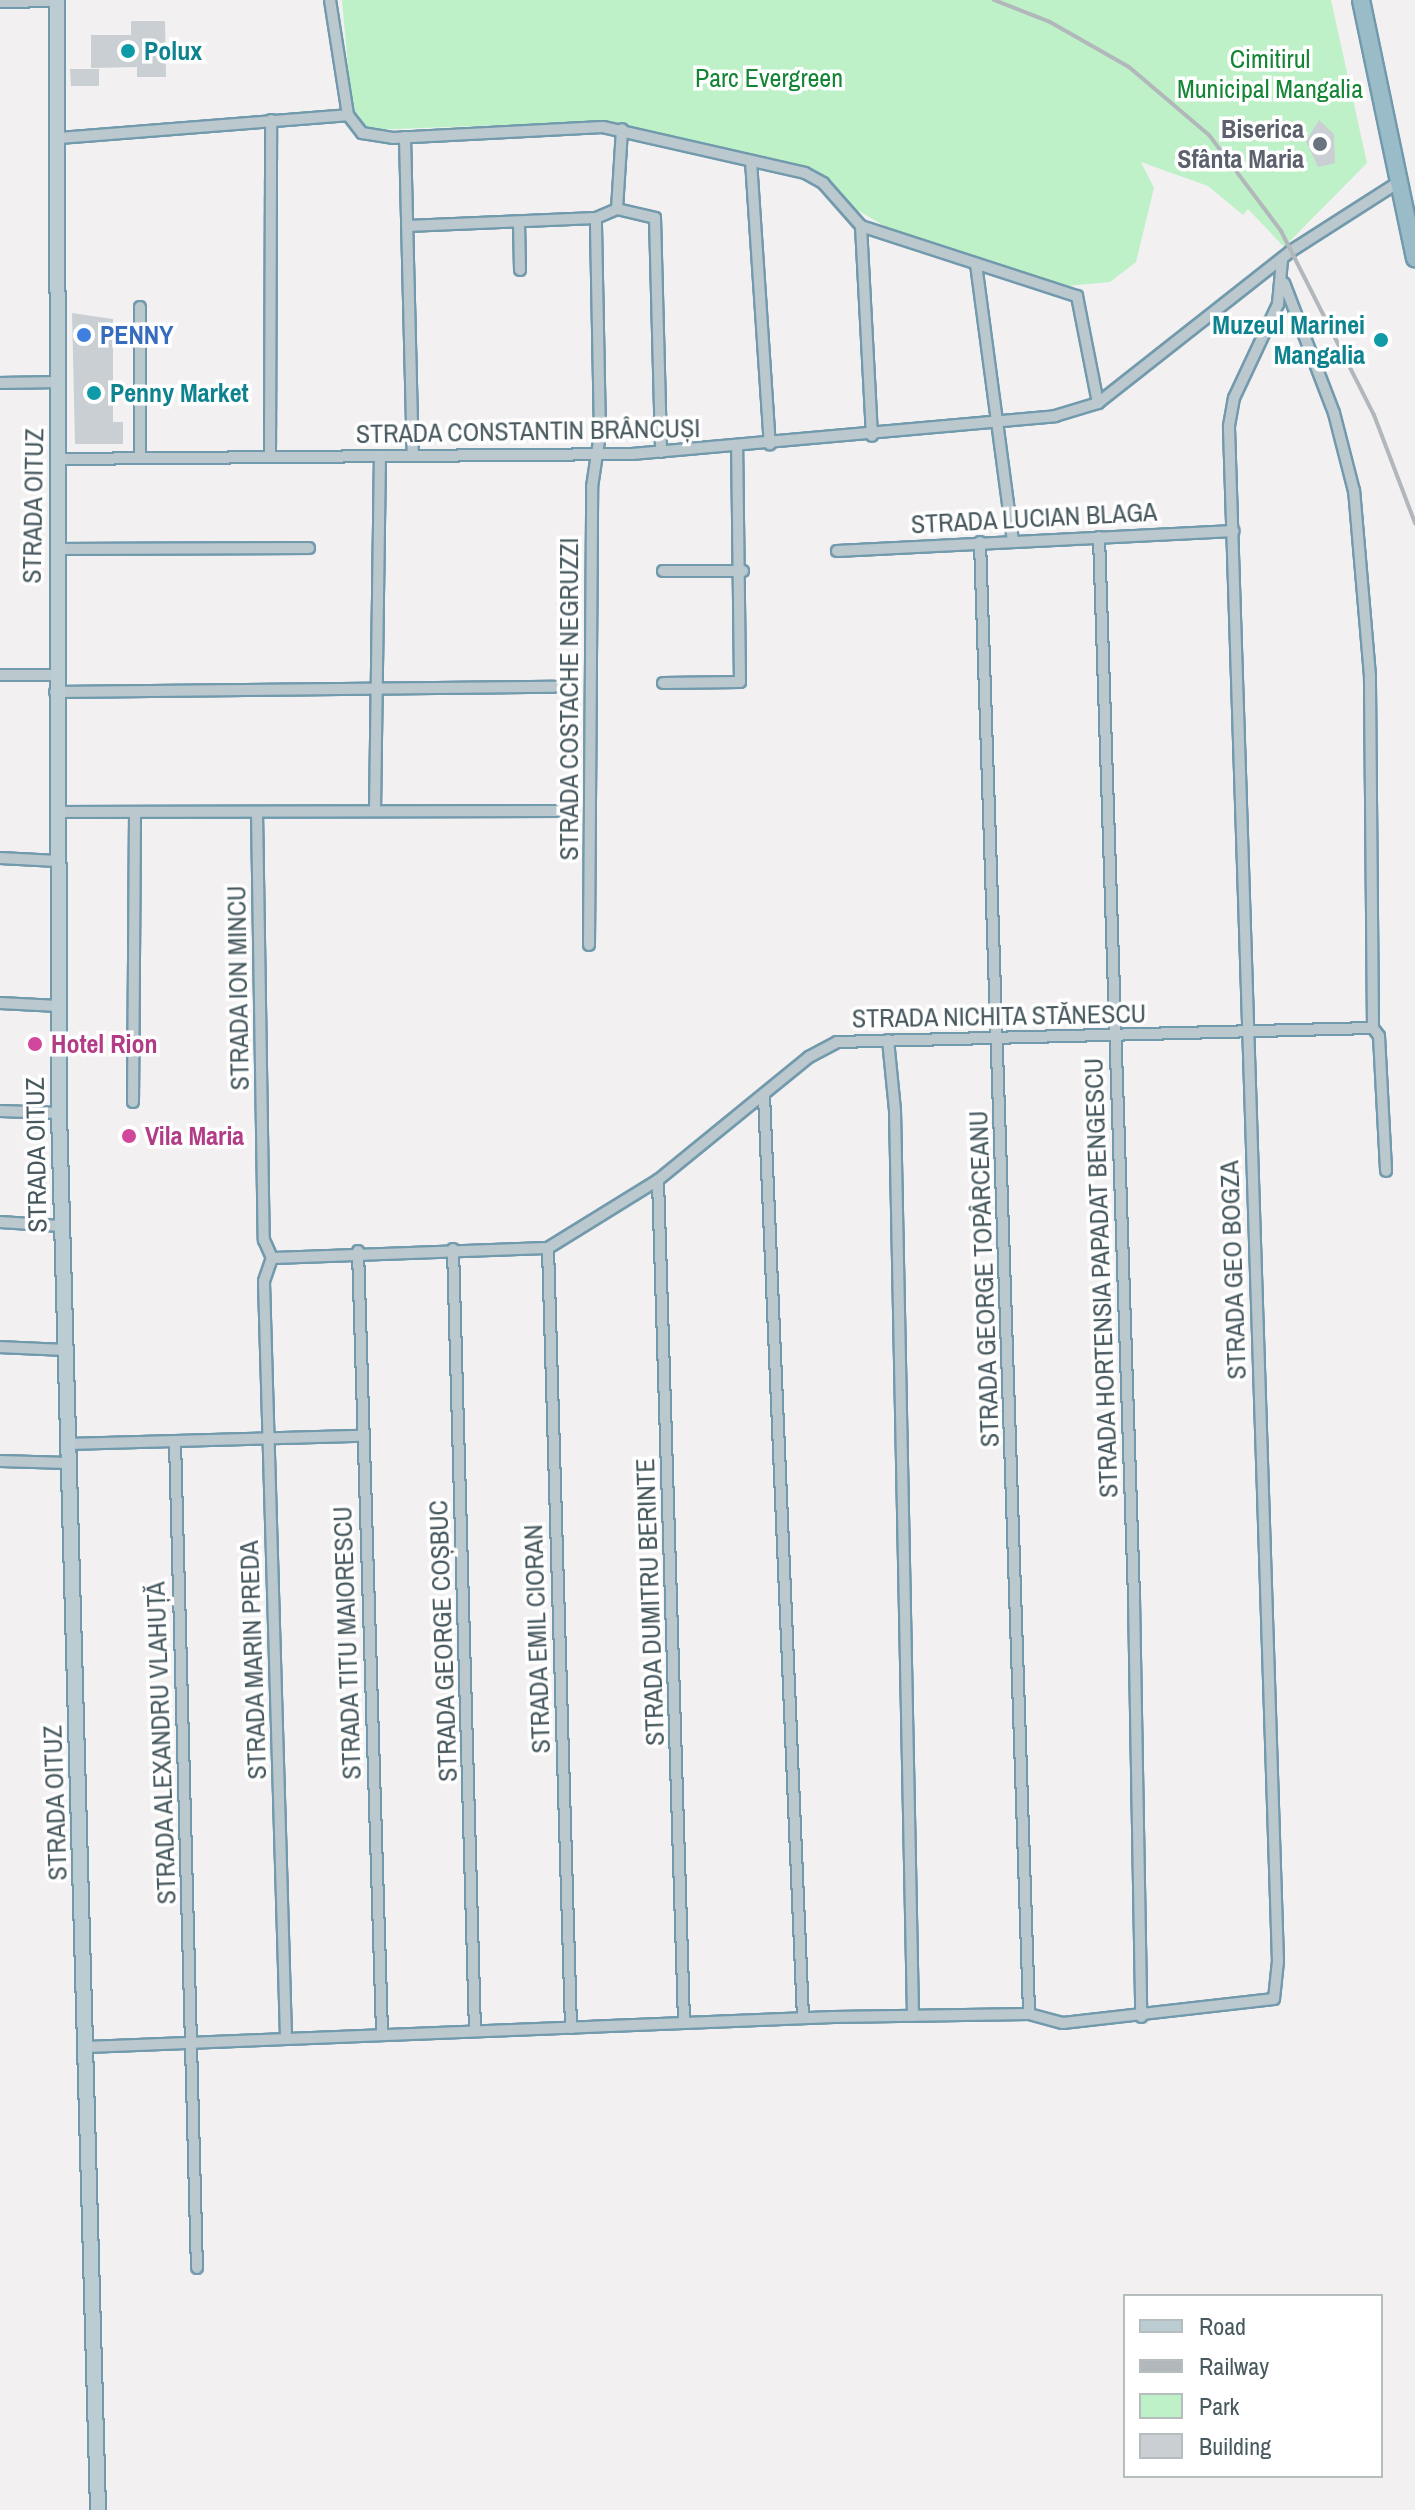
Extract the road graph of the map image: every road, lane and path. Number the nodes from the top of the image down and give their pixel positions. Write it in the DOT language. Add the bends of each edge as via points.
graph roads {
  1 [pos="57,0"];
  2 [pos="330,0"];
  3 [pos="1361,0"];
  4 [pos="0,1"];
  5 [pos="348,115"];
  6 [pos="271,120"];
  7 [pos="622,129"];
  8 [pos="405,137"];
  9 [pos="58,138"];
  10 [pos="751,161"];
  11 [pos="1399,182"];
  12 [pos="617,209"];
  13 [pos="596,218"];
  14 [pos="519,222"];
  15 [pos="407,226"];
  16 [pos="861,226"];
  17 [pos="1415,258"];
  18 [pos="1282,260"];
  19 [pos="976,264"];
  20 [pos="520,270"];
  21 [pos="1283,275"];
  22 [pos="140,307"];
  23 [pos="57,382"];
  24 [pos="0,383"];
  25 [pos="1098,403"];
  26 [pos="998,421"];
  27 [pos="872,436"];
  28 [pos="770,444"];
  29 [pos="737,447"];
  30 [pos="661,452"];
  31 [pos="413,455"];
  32 [pos="599,455"];
  33 [pos="270,457"];
  34 [pos="380,457"];
  35 [pos="140,458"];
  36 [pos="58,459"];
  37 [pos="1233,531"];
  38 [pos="1099,537"];
  39 [pos="1013,540"];
  40 [pos="980,542"];
  41 [pos="309,548"];
  42 [pos="57,549"];
  43 [pos="837,551"];
  44 [pos="663,571"];
  45 [pos="743,571"];
  46 [pos="0,675"];
  47 [pos="55,675"];
  48 [pos="663,683"];
  49 [pos="554,687"];
  50 [pos="378,690"];
  51 [pos="55,692"];
  52 [pos="375,811"];
  53 [pos="556,811"];
  54 [pos="56,812"];
  55 [pos="135,812"];
  56 [pos="257,812"];
  57 [pos="0,858"];
  58 [pos="57,861"];
  59 [pos="589,945"];
  60 [pos="0,1003"];
  61 [pos="58,1006"];
  62 [pos="1373,1028"];
  63 [pos="1245,1031"];
  64 [pos="1114,1035"];
  65 [pos="999,1038"];
  66 [pos="888,1040"];
  67 [pos="764,1095"];
  68 [pos="133,1102"];
  69 [pos="0,1111"];
  70 [pos="59,1113"];
  71 [pos="1386,1171"];
  72 [pos="658,1180"];
  73 [pos="0,1222"];
  74 [pos="61,1226"];
  75 [pos="548,1248"];
  76 [pos="453,1249"];
  77 [pos="358,1251"];
  78 [pos="272,1258"];
  79 [pos="0,1347"];
  80 [pos="66,1350"];
  81 [pos="269,1436"];
  82 [pos="362,1436"];
  83 [pos="175,1441"];
  84 [pos="68,1444"];
  85 [pos="0,1461"];
  86 [pos="68,1463"];
  87 [pos="1029,2014"];
  88 [pos="913,2016"];
  89 [pos="1141,2017"];
  90 [pos="803,2018"];
  91 [pos="684,2022"];
  92 [pos="571,2028"];
  93 [pos="475,2031"];
  94 [pos="382,2034"];
  95 [pos="286,2037"];
  96 [pos="191,2045"];
  97 [pos="87,2047"];
  98 [pos="197,2268"];
  99 [pos="98,2510"];
  1 -- 4 [label="street"];
  1 -- 9 [label="main road, STRADA OITUZ"];
  2 -- 5 [label="street"];
  3 -- 11 [label="highway"];
  5 -- 6 [label="street"];
  5 -- 8 [label="street" via="362,133"];
  6 -- 9 [label="street"];
  6 -- 33 [label="street"];
  7 -- 8 [label="street"];
  7 -- 10 [label="street"];
  7 -- 12 [label="street"];
  8 -- 15 [label="street"];
  9 -- 23 [label="main road, STRADA OITUZ"];
  10 -- 16 [label="street" via="816,177"];
  10 -- 28 [label="street"];
  11 -- 17 [label="highway"];
  11 -- 18 [label="street"];
  12 -- 13 [label="street"];
  12 -- 30 [label="street" via="655,218"];
  13 -- 14 [label="street"];
  13 -- 32 [label="street"];
  14 -- 15 [label="street"];
  14 -- 20 [label="street"];
  15 -- 31 [label="street"];
  16 -- 19 [label="street"];
  16 -- 27 [label="street"];
  18 -- 21 [label="street"];
  18 -- 25 [label="street"];
  19 -- 25 [label="street" via="1077,296"];
  19 -- 26 [label="street"];
  21 -- 37 [label="street, STRADA GEO BOGZA" via="1278,304 1234,398"];
  21 -- 62 [label="street" via="1292,314 1334,413 1354,491 1370,676"];
  22 -- 35 [label="street"];
  23 -- 24 [label="street"];
  23 -- 36 [label="main road, STRADA OITUZ"];
  25 -- 26 [label="street, STRADA CONSTANTIN BRÂNCUȘI" via="1055,416"];
  26 -- 27 [label="street, STRADA CONSTANTIN BRÂNCUȘI"];
  26 -- 39 [label="street"];
  27 -- 28 [label="street, STRADA CONSTANTIN BRÂNCUȘI"];
  28 -- 29 [label="street, STRADA CONSTANTIN BRÂNCUȘI"];
  29 -- 30 [label="street, STRADA CONSTANTIN BRÂNCUȘI"];
  29 -- 45 [label="street"];
  30 -- 32 [label="street, STRADA CONSTANTIN BRÂNCUȘI"];
  31 -- 32 [label="street, STRADA CONSTANTIN BRÂNCUȘI"];
  31 -- 34 [label="street, STRADA CONSTANTIN BRÂNCUȘI"];
  32 -- 59 [label="street, STRADA COSTACHE NEGRUZZI" via="592,487"];
  33 -- 34 [label="street, STRADA CONSTANTIN BRÂNCUȘI"];
  33 -- 35 [label="street, STRADA CONSTANTIN BRÂNCUȘI"];
  34 -- 50 [label="street"];
  35 -- 36 [label="street, STRADA CONSTANTIN BRÂNCUȘI"];
  36 -- 42 [label="main road, STRADA OITUZ"];
  37 -- 38 [label="street, STRADA LUCIAN BLAGA"];
  37 -- 63 [label="street, STRADA GEO BOGZA"];
  38 -- 39 [label="street, STRADA LUCIAN BLAGA"];
  38 -- 64 [label="street, STRADA HORTENSIA PAPADAT BENGESCU"];
  39 -- 40 [label="street, STRADA LUCIAN BLAGA"];
  40 -- 43 [label="street, STRADA LUCIAN BLAGA"];
  40 -- 65 [label="street, STRADA GEORGE TOPÂRCEANU"];
  41 -- 42 [label="street"];
  42 -- 47 [label="main road, STRADA OITUZ"];
  44 -- 45 [label="street"];
  45 -- 48 [label="street" via="740,682"];
  46 -- 47 [label="street"];
  47 -- 51 [label="main road, STRADA OITUZ"];
  49 -- 50 [label="street"];
  50 -- 51 [label="street"];
  50 -- 52 [label="street"];
  51 -- 54 [label="main road, STRADA OITUZ"];
  52 -- 53 [label="street"];
  52 -- 56 [label="street"];
  54 -- 55 [label="street"];
  54 -- 58 [label="main road, STRADA OITUZ"];
  55 -- 56 [label="street"];
  55 -- 68 [label="street"];
  56 -- 78 [label="street, STRADA ION MINCU" via="264,1240"];
  57 -- 58 [label="street"];
  58 -- 61 [label="main road, STRADA OITUZ"];
  60 -- 61 [label="street"];
  61 -- 70 [label="main road, STRADA OITUZ"];
  62 -- 63 [label="street, STRADA NICHITA STĂNESCU"];
  62 -- 71 [label="street" via="1379,1036"];
  63 -- 64 [label="street, STRADA NICHITA STĂNESCU"];
  63 -- 89 [label="street, STRADA GEO BOGZA" via="1278,1989 1268,2004"];
  64 -- 65 [label="street, STRADA NICHITA STĂNESCU"];
  64 -- 89 [label="street, STRADA HORTENSIA PAPADAT BENGESCU"];
  65 -- 66 [label="street, STRADA NICHITA STĂNESCU"];
  65 -- 87 [label="street, STRADA GEORGE TOPÂRCEANU"];
  66 -- 67 [label="street, STRADA NICHITA STĂNESCU" via="826,1044"];
  66 -- 88 [label="street" via="895,1110"];
  67 -- 72 [label="street, STRADA NICHITA STĂNESCU"];
  67 -- 90 [label="street"];
  69 -- 70 [label="street"];
  70 -- 74 [label="main road, STRADA OITUZ"];
  72 -- 75 [label="street, STRADA NICHITA STĂNESCU"];
  72 -- 91 [label="street, STRADA DUMITRU BERINTE"];
  73 -- 74 [label="street"];
  74 -- 80 [label="main road, STRADA OITUZ"];
  75 -- 76 [label="street"];
  75 -- 92 [label="street, STRADA EMIL CIORAN"];
  76 -- 77 [label="street"];
  76 -- 93 [label="street, STRADA GEORGE COȘBUC"];
  77 -- 78 [label="street"];
  77 -- 82 [label="street, STRADA TITU MAIORESCU"];
  78 -- 81 [label="street, STRADA MARIN PREDA" via="264,1281"];
  79 -- 80 [label="street"];
  80 -- 84 [label="main road, STRADA OITUZ"];
  81 -- 82 [label="street"];
  81 -- 83 [label="street"];
  81 -- 95 [label="street, STRADA MARIN PREDA"];
  82 -- 94 [label="street, STRADA TITU MAIORESCU"];
  83 -- 84 [label="street"];
  83 -- 96 [label="street, STRADA ALEXANDRU VLAHUȚĂ"];
  84 -- 86 [label="main road, STRADA OITUZ"];
  85 -- 86 [label="street"];
  86 -- 97 [label="main road, STRADA OITUZ"];
  87 -- 88 [label="street"];
  87 -- 89 [label="street" via="1063,2023"];
  88 -- 90 [label="street"];
  90 -- 91 [label="street"];
  91 -- 92 [label="street"];
  92 -- 93 [label="street"];
  93 -- 94 [label="street"];
  94 -- 95 [label="street"];
  95 -- 96 [label="street"];
  96 -- 97 [label="street"];
  96 -- 98 [label="street"];
  97 -- 99 [label="main road, STRADA OITUZ"];
}
